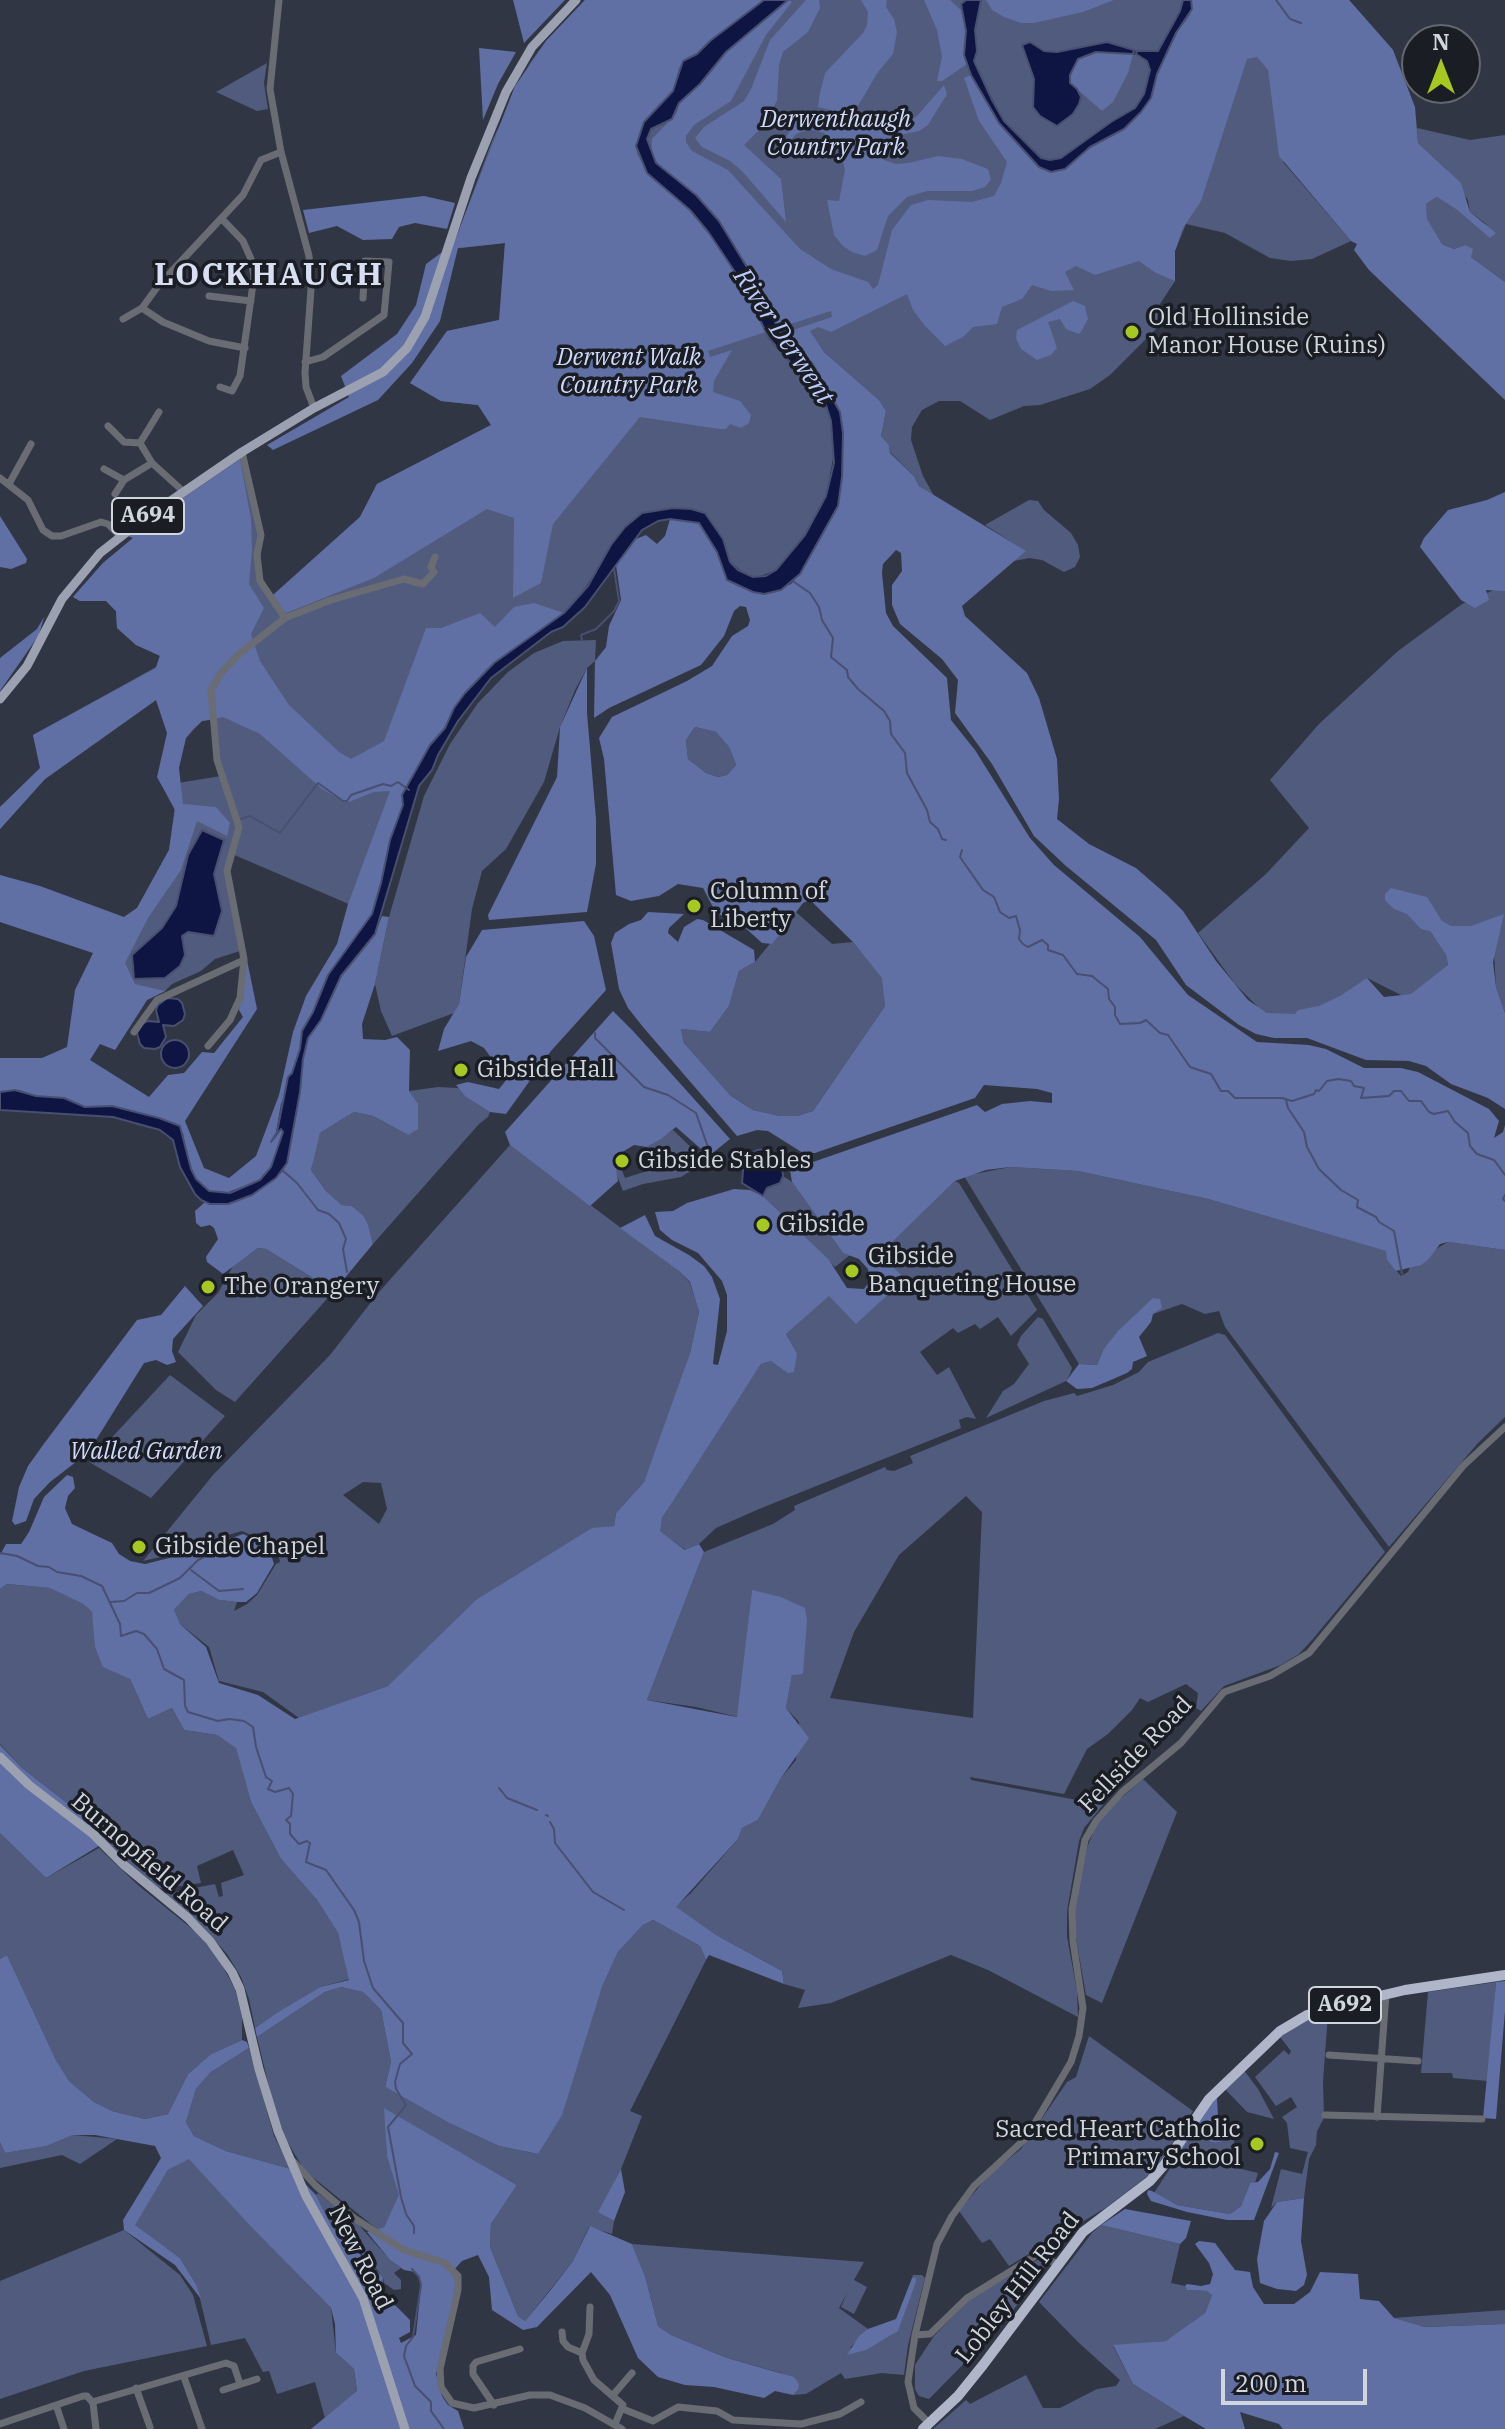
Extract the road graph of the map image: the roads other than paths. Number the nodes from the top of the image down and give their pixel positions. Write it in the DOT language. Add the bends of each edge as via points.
graph roads {
  1 [pos="279,0"];
  2 [pos="576,0"];
  3 [pos="281,152"];
  4 [pos="223,220"];
  5 [pos="209,296"];
  6 [pos="363,298"];
  7 [pos="251,301"];
  8 [pos="142,308"];
  9 [pos="123,319"];
  10 [pos="245,348"];
  11 [pos="305,362"];
  12 [pos="220,387"];
  13 [pos="314,408"];
  14 [pos="159,412"];
  15 [pos="108,426"];
  16 [pos="140,443"];
  17 [pos="31,444"];
  18 [pos="242,452"];
  19 [pos="152,463"];
  20 [pos="104,469"];
  21 [pos="0,478"];
  22 [pos="124,480"];
  23 [pos="9,484"];
  24 [pos="184,492"];
  25 [pos="115,494"];
  26 [pos="120,536"];
  27 [pos="435,557"];
  28 [pos="284,616"];
  29 [pos="0,699"];
  30 [pos="244,960"];
  31 [pos="134,1032"];
  32 [pos="208,1046"];
  33 [pos="1505,1427"];
  34 [pos="0,1757"];
  35 [pos="1505,1975"];
  36 [pos="1386,1994"];
  37 [pos="1329,2055"];
  38 [pos="1381,2059"];
  39 [pos="1418,2061"];
  40 [pos="1325,2115"];
  41 [pos="1377,2117"];
  42 [pos="1482,2119"];
  43 [pos="287,2155"];
  44 [pos="1058,2264"];
  45 [pos="591,2305"];
  46 [pos="560,2335"];
  47 [pos="915,2335"];
  48 [pos="520,2349"];
  49 [pos="582,2353"];
  50 [pos="184,2377"];
  51 [pos="630,2378"];
  52 [pos="257,2379"];
  53 [pos="240,2384"];
  54 [pos="136,2388"];
  55 [pos="223,2390"];
  56 [pos="613,2395"];
  57 [pos="849,2398"];
  58 [pos="92,2402"];
  59 [pos="56,2405"];
  60 [pos="494,2405"];
  61 [pos="623,2409"];
  62 [pos="822,2417"];
  63 [pos="0,2424"];
  64 [pos="147,2425"];
  65 [pos="200,2426"];
  66 [pos="779,2426"];
  67 [pos="926,2426"];
  68 [pos="619,2427"];
  69 [pos="64,2429"];
  70 [pos="96,2429"];
  71 [pos="405,2429"];
  72 [pos="825,2429"];
  1 -- 3 [label="street" via="270,89"];
  2 -- 13 [label="main road, A694" via="532,47 506,92 425,317 407,348 383,372"];
  3 -- 4 [label="street" via="261,160"];
  3 -- 11 [label="street" via="309,256"];
  4 -- 7 [label="street" via="251,259"];
  4 -- 8 [label="street"];
  5 -- 7 [label="street"];
  6 -- 11 [label="street" via="365,261 389,262 384,315 323,357"];
  7 -- 10 [label="street"];
  8 -- 9 [label="street"];
  8 -- 10 [label="street" via="209,341"];
  10 -- 12 [label="street" via="232,391"];
  11 -- 13 [label="street"];
  13 -- 18 [label="main road, A694"];
  14 -- 16 [label="street"];
  15 -- 16 [label="street" via="124,442"];
  16 -- 19 [label="street"];
  17 -- 23 [label="street"];
  18 -- 24 [label="main road, A694"];
  18 -- 28 [label="street" via="261,535 260,581"];
  19 -- 22 [label="street"];
  19 -- 24 [label="street"];
  20 -- 22 [label="street"];
  21 -- 23 [label="street"];
  22 -- 25 [label="street"];
  23 -- 26 [label="street" via="28,500 43,530 52,536 101,522"];
  24 -- 26 [label="main road, A694"];
  26 -- 29 [label="main road, A694" via="69,590 27,666"];
  27 -- 28 [label="street" via="434,572 423,584 404,579"];
  28 -- 30 [label="street" via="238,655 211,690 217,760 239,827 227,871"];
  30 -- 31 [label="street" via="157,1000"];
  30 -- 32 [label="street" via="240,998"];
  33 -- 47 [label="street, Fellside Road" via="1463,1466 1309,1653 1270,1676 1224,1692 1192,1732 1096,1821 1085,1840 1072,1910 1083,2008 1075,2051 1026,2138 974,2186 943,2231"];
  34 -- 43 [label="main road, Burnopfield Road" via="188,1918 222,1957 240,1989"];
  35 -- 36 [label="highway, Lobley Hill Road / A692"];
  36 -- 38 [label="street"];
  36 -- 44 [label="highway, Lobley Hill Road / A692" via="1307,2015 1280,2031 1209,2099 1158,2173 1083,2232"];
  37 -- 38 [label="street"];
  38 -- 39 [label="street"];
  38 -- 41 [label="street"];
  40 -- 41 [label="street"];
  41 -- 42 [label="street"];
  43 -- 60 [label="street" via="354,2218 404,2250 453,2269 458,2290 440,2369 441,2387 457,2406"];
  43 -- 71 [label="main road, New Road" via="363,2298"];
  44 -- 47 [label="street" via="1037,2255 961,2301 930,2334"];
  44 -- 67 [label="highway, Lobley Hill Road / A692" via="958,2396"];
  45 -- 49 [label="street"];
  46 -- 49 [label="street" via="568,2347"];
  47 -- 67 [label="street, Fellside Road" via="909,2390"];
  48 -- 60 [label="street" via="473,2366"];
  49 -- 56 [label="street" via="594,2380"];
  50 -- 53 [label="street" via="230,2363"];
  50 -- 54 [label="street"];
  50 -- 65 [label="street"];
  51 -- 56 [label="street"];
  52 -- 53 [label="street"];
  53 -- 55 [label="street"];
  54 -- 58 [label="street"];
  54 -- 64 [label="street"];
  56 -- 61 [label="street"];
  57 -- 62 [label="street" via="857,2404"];
  58 -- 59 [label="street" via="83,2396"];
  58 -- 70 [label="street"];
  59 -- 63 [label="street"];
  59 -- 69 [label="street"];
  60 -- 68 [label="street" via="550,2395"];
  61 -- 66 [label="street" via="653,2421 678,2407"];
  61 -- 68 [label="street"];
  62 -- 66 [label="street"];
  62 -- 72 [label="street"];
}
